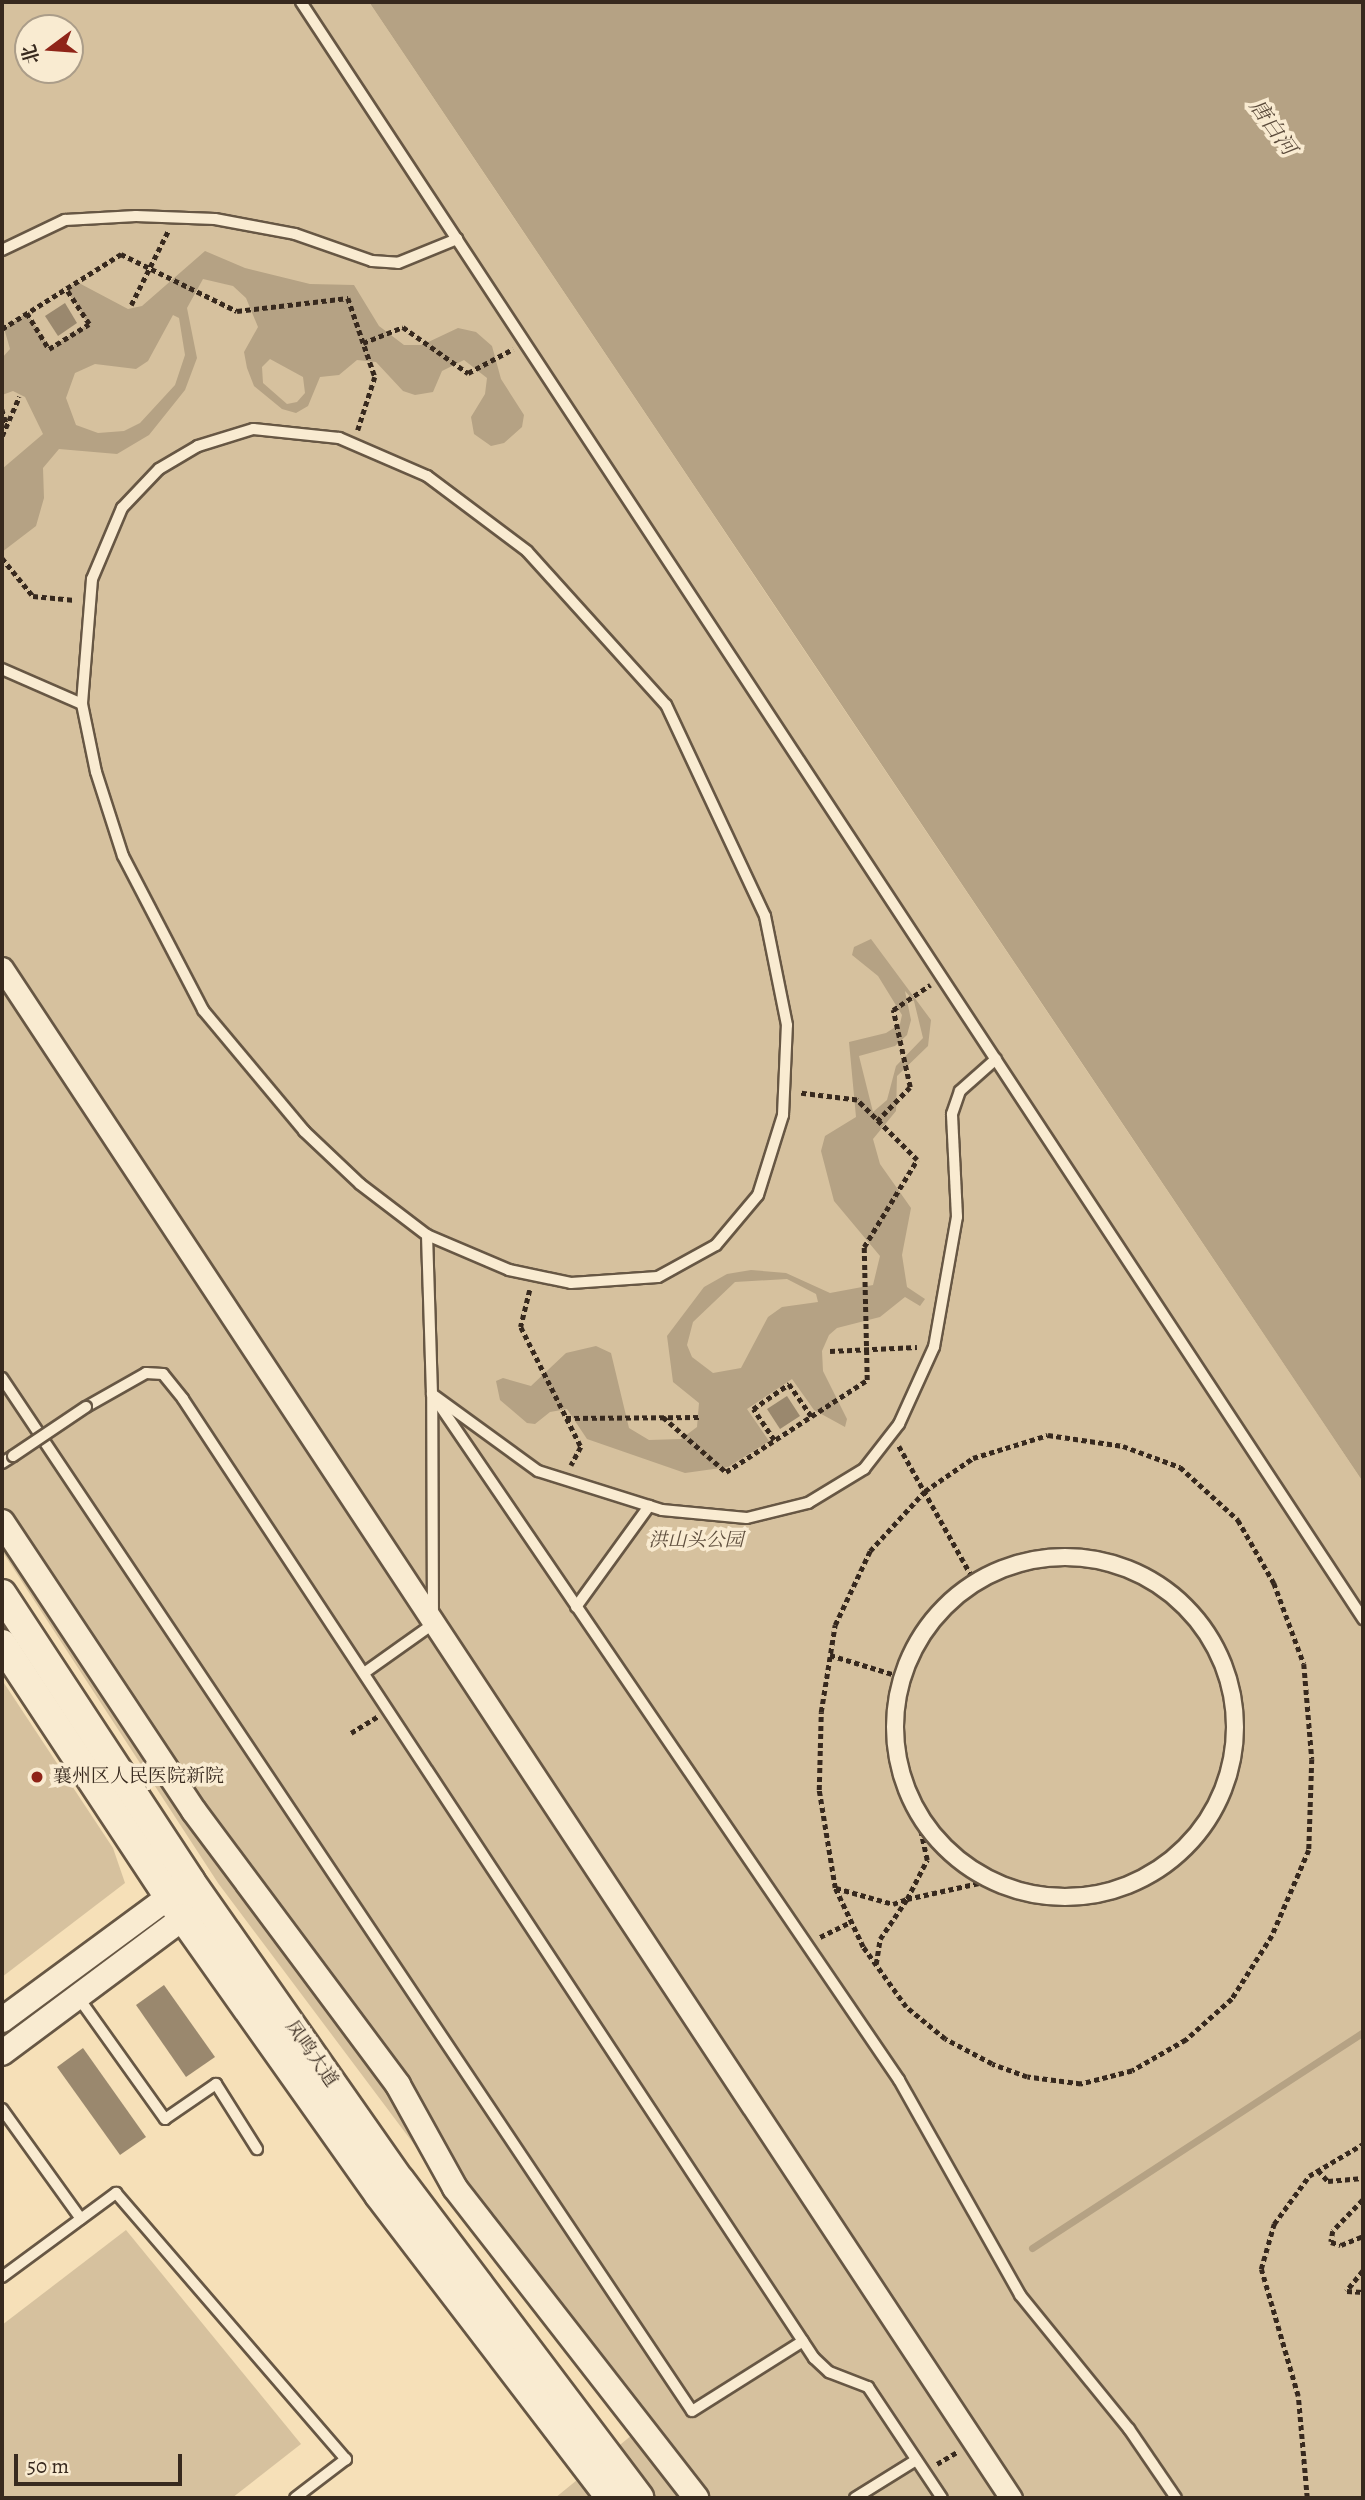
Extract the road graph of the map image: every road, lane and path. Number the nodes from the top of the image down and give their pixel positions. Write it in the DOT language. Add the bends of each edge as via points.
graph roads {
  1 [pos="301,2"];
  2 [pos="174,217"];
  3 [pos="457,239"];
  4 [pos="2,250"];
  5 [pos="150,268"];
  6 [pos="66,289"];
  7 [pos="131,305"];
  8 [pos="27,313"];
  9 [pos="2,330"];
  10 [pos="363,343"];
  11 [pos="525,343"];
  12 [pos="19,397"];
  13 [pos="2,409"];
  14 [pos="7,424"];
  15 [pos="2,436"];
  16 [pos="353,444"];
  17 [pos="2,558"];
  18 [pos="90,602"];
  19 [pos="2,669"];
  20 [pos="82,704"];
  21 [pos="2,968"];
  22 [pos="942,977"];
  23 [pos="996,1059"];
  24 [pos="784,1091"];
  25 [pos="877,1121"];
  26 [pos="427,1235"];
  27 [pos="533,1275"];
  28 [pos="934,1346"];
  29 [pos="866,1349"];
  30 [pos="831,1351"];
  31 [pos="2,1378"];
  32 [pos="432,1394"];
  33 [pos="811,1416"];
  34 [pos="663,1417"];
  35 [pos="701,1417"];
  36 [pos="566,1418"];
  37 [pos="892,1433"];
  38 [pos="774,1440"];
  39 [pos="2,1463"];
  40 [pos="564,1479"];
  41 [pos="925,1491"];
  42 [pos="649,1506"];
  43 [pos="2,1522"];
  44 [pos="974,1580"];
  45 [pos="2,1594"];
  46 [pos="576,1606"];
  47 [pos="1363,1619"];
  48 [pos="433,1624"];
  49 [pos="2,1644"];
  50 [pos="830,1656"];
  51 [pos="364,1673"];
  52 [pos="902,1677"];
  53 [pos="388,1710"];
  54 [pos="351,1733"];
  55 [pos="917,1814"];
  56 [pos="988,1881"];
  57 [pos="835,1888"];
  58 [pos="187,1899"];
  59 [pos="907,1899"];
  60 [pos="851,1922"];
  61 [pos="807,1944"];
  62 [pos="876,1965"];
  63 [pos="78,1997"];
  64 [pos="2,2020"];
  65 [pos="2,2053"];
  66 [pos="2,2109"];
  67 [pos="1363,2144"];
  68 [pos="257,2149"];
  69 [pos="1318,2169"];
  70 [pos="1363,2178"];
  71 [pos="1363,2200"];
  72 [pos="81,2219"];
  73 [pos="1363,2236"];
  74 [pos="1363,2271"];
  75 [pos="2,2277"];
  76 [pos="1363,2292"];
  77 [pos="803,2341"];
  78 [pos="973,2442"];
  79 [pos="595,2458"];
  80 [pos="916,2460"];
  81 [pos="925,2472"];
  82 [pos="295,2498"];
  83 [pos="611,2498"];
  84 [pos="640,2498"];
  85 [pos="696,2498"];
  86 [pos="855,2498"];
  87 [pos="942,2498"];
  88 [pos="1011,2498"];
  89 [pos="1176,2498"];
  90 [pos="1307,2498"];
  1 -- 3 [label="lane"];
  2 -- 3 [label="lane" via="295,233 385,262 411,259"];
  2 -- 4 [label="lane" via="65,220"];
  2 -- 5 [label="path"];
  3 -- 11 [label="lane"];
  5 -- 6 [label="path" via="121,254"];
  5 -- 7 [label="path"];
  5 -- 10 [label="path" via="237,311 348,298"];
  6 -- 8 [label="path"];
  6 -- 8 [label="path" via="89,324 49,349"];
  8 -- 9 [label="path"];
  10 -- 11 [label="path" via="403,327 468,373"];
  10 -- 16 [label="path" via="375,377"];
  11 -- 22 [label="lane"];
  12 -- 14 [label="path"];
  13 -- 14 [label="path"];
  14 -- 15 [label="path"];
  16 -- 18 [label="lane" via="253,429 198,446 159,469 122,508 92,579"];
  16 -- 24 [label="lane" via="428,476 527,551 666,705 765,916 786,1025"];
  17 -- 18 [label="path" via="33,596"];
  18 -- 20 [label="lane"];
  19 -- 20 [label="lane"];
  20 -- 26 [label="lane" via="96,772 123,856 203,1010 304,1131 360,1184"];
  21 -- 48 [label="street"];
  22 -- 23 [label="lane"];
  22 -- 25 [label="path" via="893,1010 910,1087"];
  23 -- 28 [label="lane" via="960,1091 952,1114 957,1217"];
  23 -- 47 [label="lane"];
  24 -- 25 [label="path" via="857,1100"];
  24 -- 27 [label="lane" via="783,1115 758,1195 716,1245 658,1277 572,1283"];
  25 -- 29 [label="path" via="917,1160 864,1247"];
  26 -- 27 [label="lane"];
  26 -- 32 [label="lane"];
  27 -- 36 [label="path" via="521,1327"];
  28 -- 29 [label="path"];
  28 -- 37 [label="lane"];
  29 -- 30 [label="path"];
  29 -- 33 [label="path" via="867,1380"];
  31 -- 77 [label="lane" via="692,2411"];
  32 -- 40 [label="lane" via="538,1471"];
  32 -- 46 [label="lane"];
  32 -- 48 [label="lane"];
  33 -- 38 [label="path"];
  33 -- 38 [label="path" via="789,1384 753,1409"];
  34 -- 35 [label="path"];
  34 -- 36 [label="path"];
  34 -- 38 [label="path" via="726,1472"];
  36 -- 40 [label="path" via="581,1447"];
  37 -- 41 [label="path"];
  37 -- 42 [label="lane" via="864,1469 808,1503 747,1518"];
  39 -- 51 [label="lane, bridge" via="127,1380 163,1374"];
  40 -- 42 [label="lane"];
  41 -- 44 [label="path"];
  41 -- 50 [label="path" via="870,1551 835,1625"];
  41 -- 62 [label="path" via="973,1458 1048,1435 1123,1446 1180,1467 1238,1520 1274,1583 1304,1664 1312,1759 1309,1850 1272,1936 1232,1998 1186,2040 1132,2071 1081,2084 1027,2077 992,2064 945,2039 915,2014"];
  42 -- 46 [label="lane"];
  43 -- 85 [label="street" via="194,1811 398,2085 456,2188"];
  44 -- 52 [label="street" via="934,1615"];
  44 -- 56 [label="street" via="1030,1558 1089,1556 1145,1574 1192,1611 1224,1661 1236,1719 1229,1778 1202,1831 1158,1871 1104,1895 1045,1898"];
  45 -- 58 [label="main road, 凤鸣大道"];
  46 -- 61 [label="lane"];
  48 -- 51 [label="lane"];
  48 -- 78 [label="street"];
  49 -- 58 [label="main road, 凤鸣大道"];
  50 -- 52 [label="path"];
  50 -- 57 [label="path" via="821,1712 819,1790"];
  51 -- 53 [label="lane"];
  52 -- 55 [label="street" via="894,1712 898,1765"];
  53 -- 54 [label="path"];
  53 -- 77 [label="lane"];
  55 -- 56 [label="street" via="948,1852"];
  55 -- 59 [label="path" via="927,1860"];
  56 -- 59 [label="path"];
  57 -- 59 [label="path" via="881,1902"];
  57 -- 60 [label="path"];
  58 -- 63 [label="street"];
  58 -- 64 [label="street"];
  58 -- 79 [label="main road, 凤鸣大道" via="400,2180"];
  59 -- 62 [label="path" via="880,1939"];
  60 -- 61 [label="path"];
  60 -- 62 [label="path"];
  61 -- 89 [label="lane" via="899,2080 1020,2295 1129,2428"];
  63 -- 65 [label="street"];
  63 -- 68 [label="lane" via="165,2119 216,2084"];
  66 -- 72 [label="lane"];
  67 -- 69 [label="path"];
  69 -- 70 [label="path" via="1328,2181"];
  69 -- 90 [label="path" via="1274,2224 1261,2269 1298,2396"];
  71 -- 73 [label="path" via="1333,2231 1331,2242 1341,2245"];
  72 -- 75 [label="lane"];
  72 -- 82 [label="lane" via="116,2193 346,2459"];
  74 -- 76 [label="path" via="1347,2291"];
  77 -- 80 [label="lane" via="828,2372 869,2387"];
  78 -- 81 [label="path"];
  78 -- 88 [label="street"];
  79 -- 83 [label="main road, 凤鸣大道"];
  79 -- 84 [label="main road, 凤鸣大道"];
  80 -- 81 [label="lane"];
  80 -- 86 [label="lane"];
  81 -- 87 [label="lane"];
}
